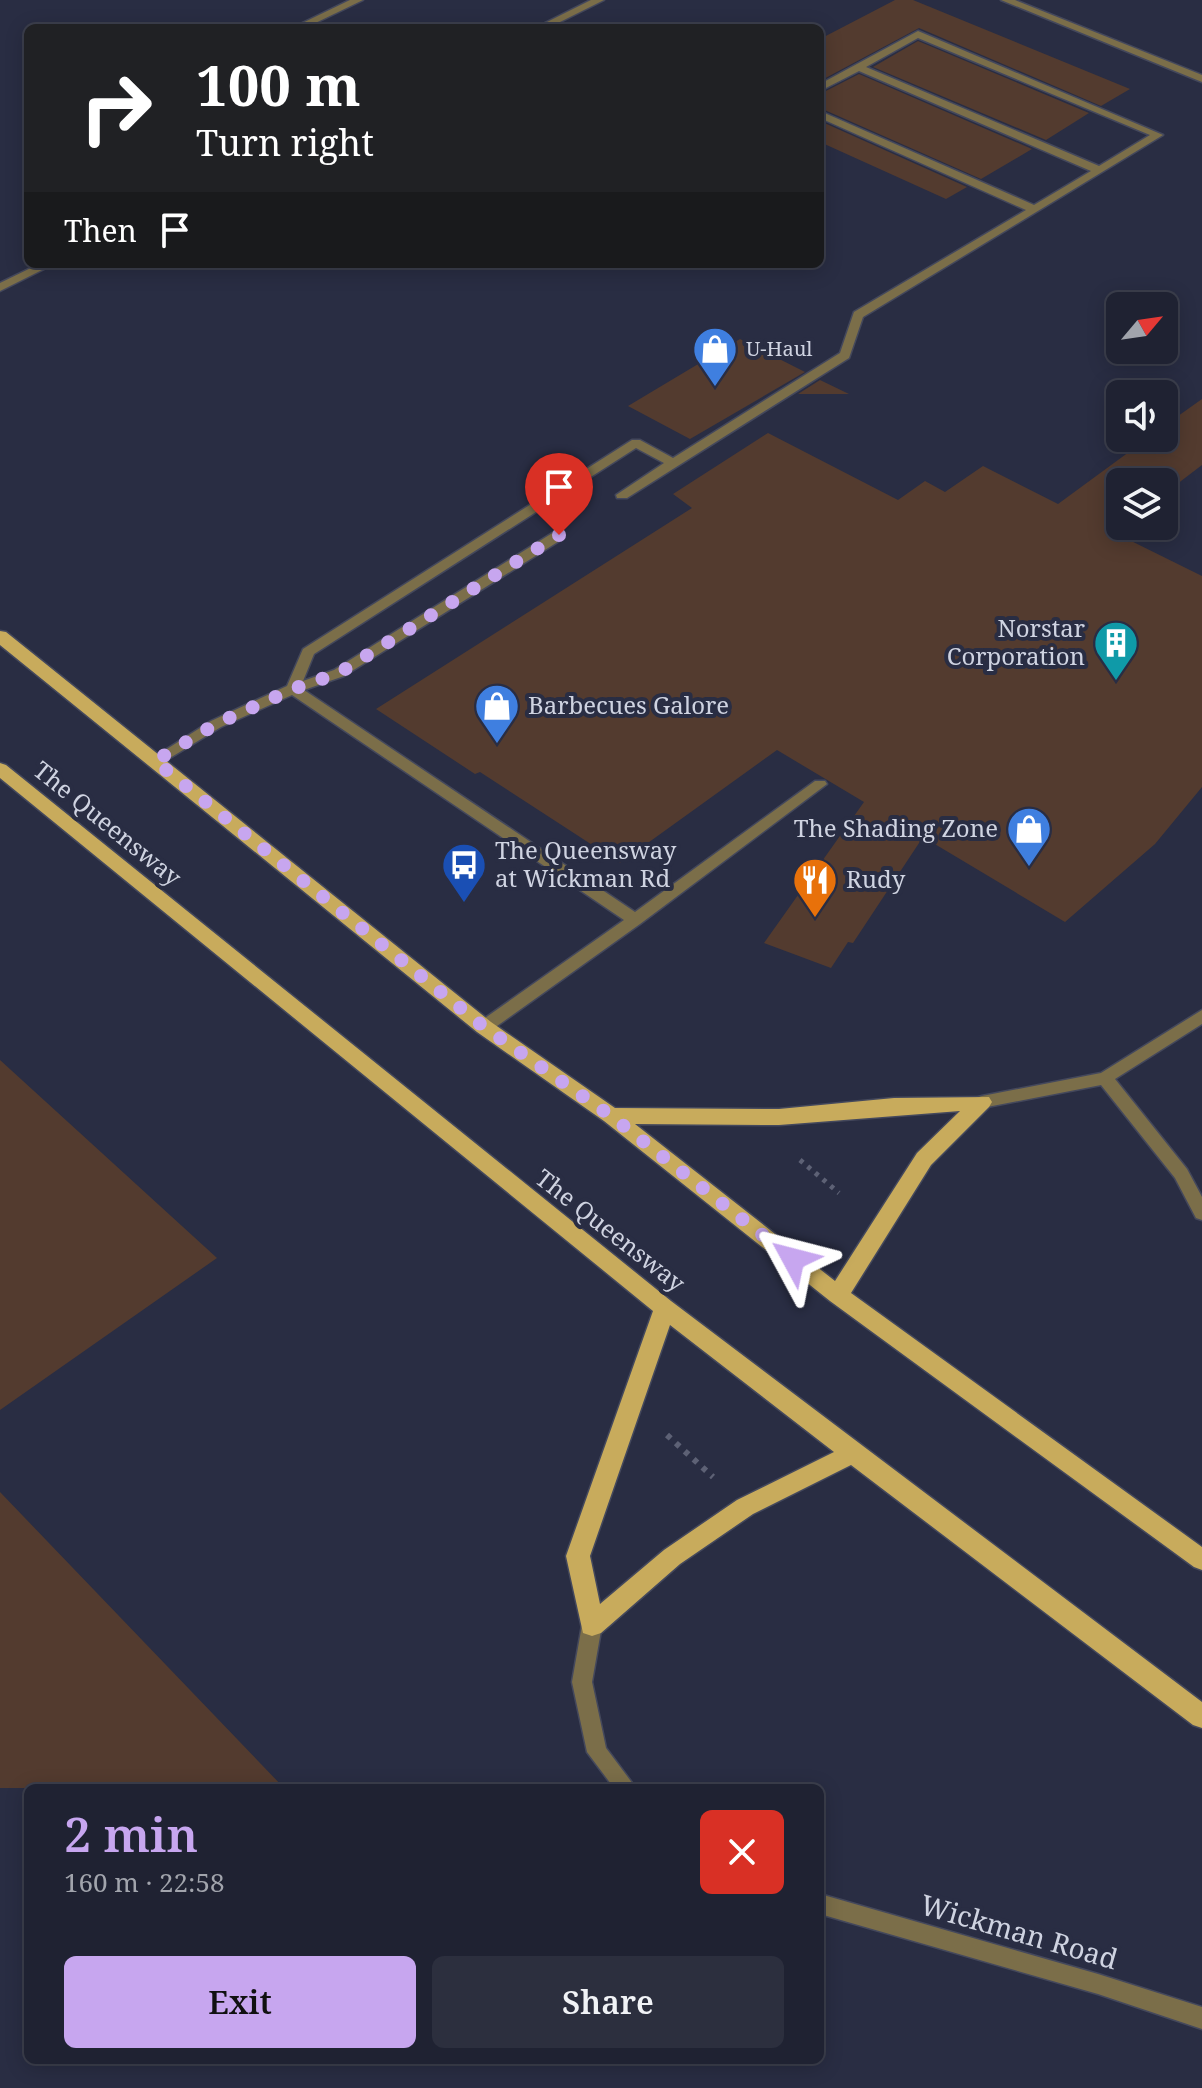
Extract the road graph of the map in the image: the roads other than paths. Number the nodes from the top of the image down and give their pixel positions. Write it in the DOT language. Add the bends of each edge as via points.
graph roads {
  1 [pos="358,0"];
  2 [pos="599,0"];
  3 [pos="1006,0"];
  4 [pos="306,24"];
  5 [pos="548,24"];
  6 [pos="858,67"];
  7 [pos="1202,79"];
  8 [pos="824,86"];
  9 [pos="824,116"];
  10 [pos="1099,170"];
  11 [pos="1034,209"];
  12 [pos="40,268"];
  13 [pos="0,287"];
  14 [pos="671,462"];
  15 [pos="622,495"];
  16 [pos="559,535"];
  17 [pos="0,636"];
  18 [pos="293,689"];
  19 [pos="155,761"];
  20 [pos="0,769"];
  21 [pos="820,784"];
  22 [pos="635,920"];
  23 [pos="1202,1016"];
  24 [pos="484,1027"];
  25 [pos="1105,1078"];
  26 [pos="982,1102"];
  27 [pos="611,1116"];
  28 [pos="1202,1213"];
  29 [pos="838,1295"];
  30 [pos="665,1308"];
  31 [pos="852,1454"];
  32 [pos="1202,1560"];
  33 [pos="592,1625"];
  34 [pos="1202,1717"];
  35 [pos="623,1784"];
  36 [pos="824,1905"];
  37 [pos="1202,2018"];
  1 -- 4 [label="street"];
  2 -- 5 [label="street"];
  3 -- 7 [label="street"];
  6 -- 8 [label="street"];
  6 -- 10 [label="street"];
  6 -- 10 [label="street" via="918,34 1158,135"];
  9 -- 11 [label="street"];
  10 -- 11 [label="street"];
  11 -- 14 [label="street" via="858,315 845,355"];
  12 -- 13 [label="street"];
  14 -- 15 [label="street"];
  14 -- 18 [label="street" via="636,443 308,652"];
  16 -- 18 [label="street" via="339,673"];
  17 -- 19 [label="main road"];
  18 -- 19 [label="street" via="216,724"];
  18 -- 22 [label="street"];
  19 -- 24 [label="main road"];
  20 -- 30 [label="main road, The Queensway"];
  21 -- 22 [label="street"];
  22 -- 24 [label="street"];
  23 -- 25 [label="street"];
  24 -- 27 [label="main road"];
  25 -- 26 [label="street"];
  25 -- 28 [label="street" via="1181,1174"];
  26 -- 27 [label="main road" via="779,1117"];
  26 -- 29 [label="main road" via="924,1159"];
  27 -- 29 [label="main road"];
  29 -- 32 [label="main road"];
  30 -- 31 [label="main road, The Queensway"];
  30 -- 33 [label="main road" via="578,1556"];
  31 -- 33 [label="main road" via="745,1507 672,1557"];
  31 -- 34 [label="main road, The Queensway"];
  33 -- 35 [label="street" via="582,1682 597,1752"];
  36 -- 37 [label="street, Wickman Road"];
}
